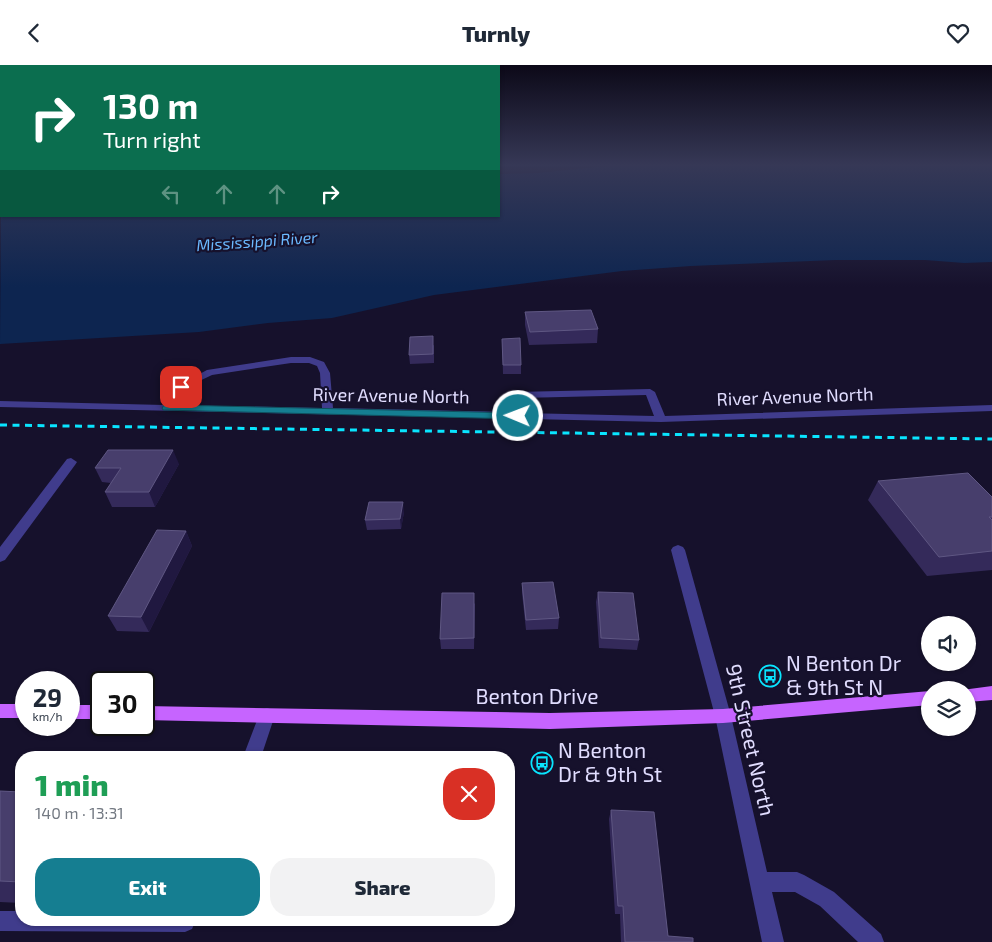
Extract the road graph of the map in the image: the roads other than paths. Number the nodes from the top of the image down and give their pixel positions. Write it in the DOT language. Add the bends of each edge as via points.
graph roads {
  1 [pos="0,404"];
  2 [pos="167,408"];
  3 [pos="992,408"];
  4 [pos="328,412"];
  5 [pos="518,416"];
  6 [pos="661,419"];
  7 [pos="71,462"];
  8 [pos="678,550"];
  9 [pos="0,557"];
  10 [pos="992,693"];
  11 [pos="976,694"];
  12 [pos="921,700"];
  13 [pos="0,711"];
  14 [pos="15,711"];
  15 [pos="155,713"];
  16 [pos="267,715"];
  17 [pos="723,716"];
  18 [pos="254,751"];
  19 [pos="760,882"];
  20 [pos="0,921"];
  21 [pos="15,921"];
  22 [pos="773,942"];
  23 [pos="873,942"];
  1 -- 2 [label="street, River Avenue North"];
  2 -- 4 [label="street, River Avenue North"];
  2 -- 4 [label="street" via="181,387 197,376 291,360 310,360 321,364 325,373"];
  3 -- 6 [label="street, River Avenue North"];
  4 -- 5 [label="street, River Avenue North"];
  5 -- 6 [label="street, River Avenue North"];
  5 -- 6 [label="street" via="515,395 650,392"];
  7 -- 9 [label="street"];
  8 -- 17 [label="street, 9th Street North"];
  10 -- 11 [label="main road"];
  12 -- 17 [label="main road, Benton Drive"];
  13 -- 14 [label="main road"];
  15 -- 16 [label="main road, Benton Drive"];
  16 -- 17 [label="main road, Benton Drive" via="550,721"];
  16 -- 18 [label="street"];
  17 -- 19 [label="street, 9th Street North"];
  19 -- 22 [label="street, 9th Street North"];
  19 -- 23 [label="street" via="797,882 827,899"];
  20 -- 21 [label="street"];
}
